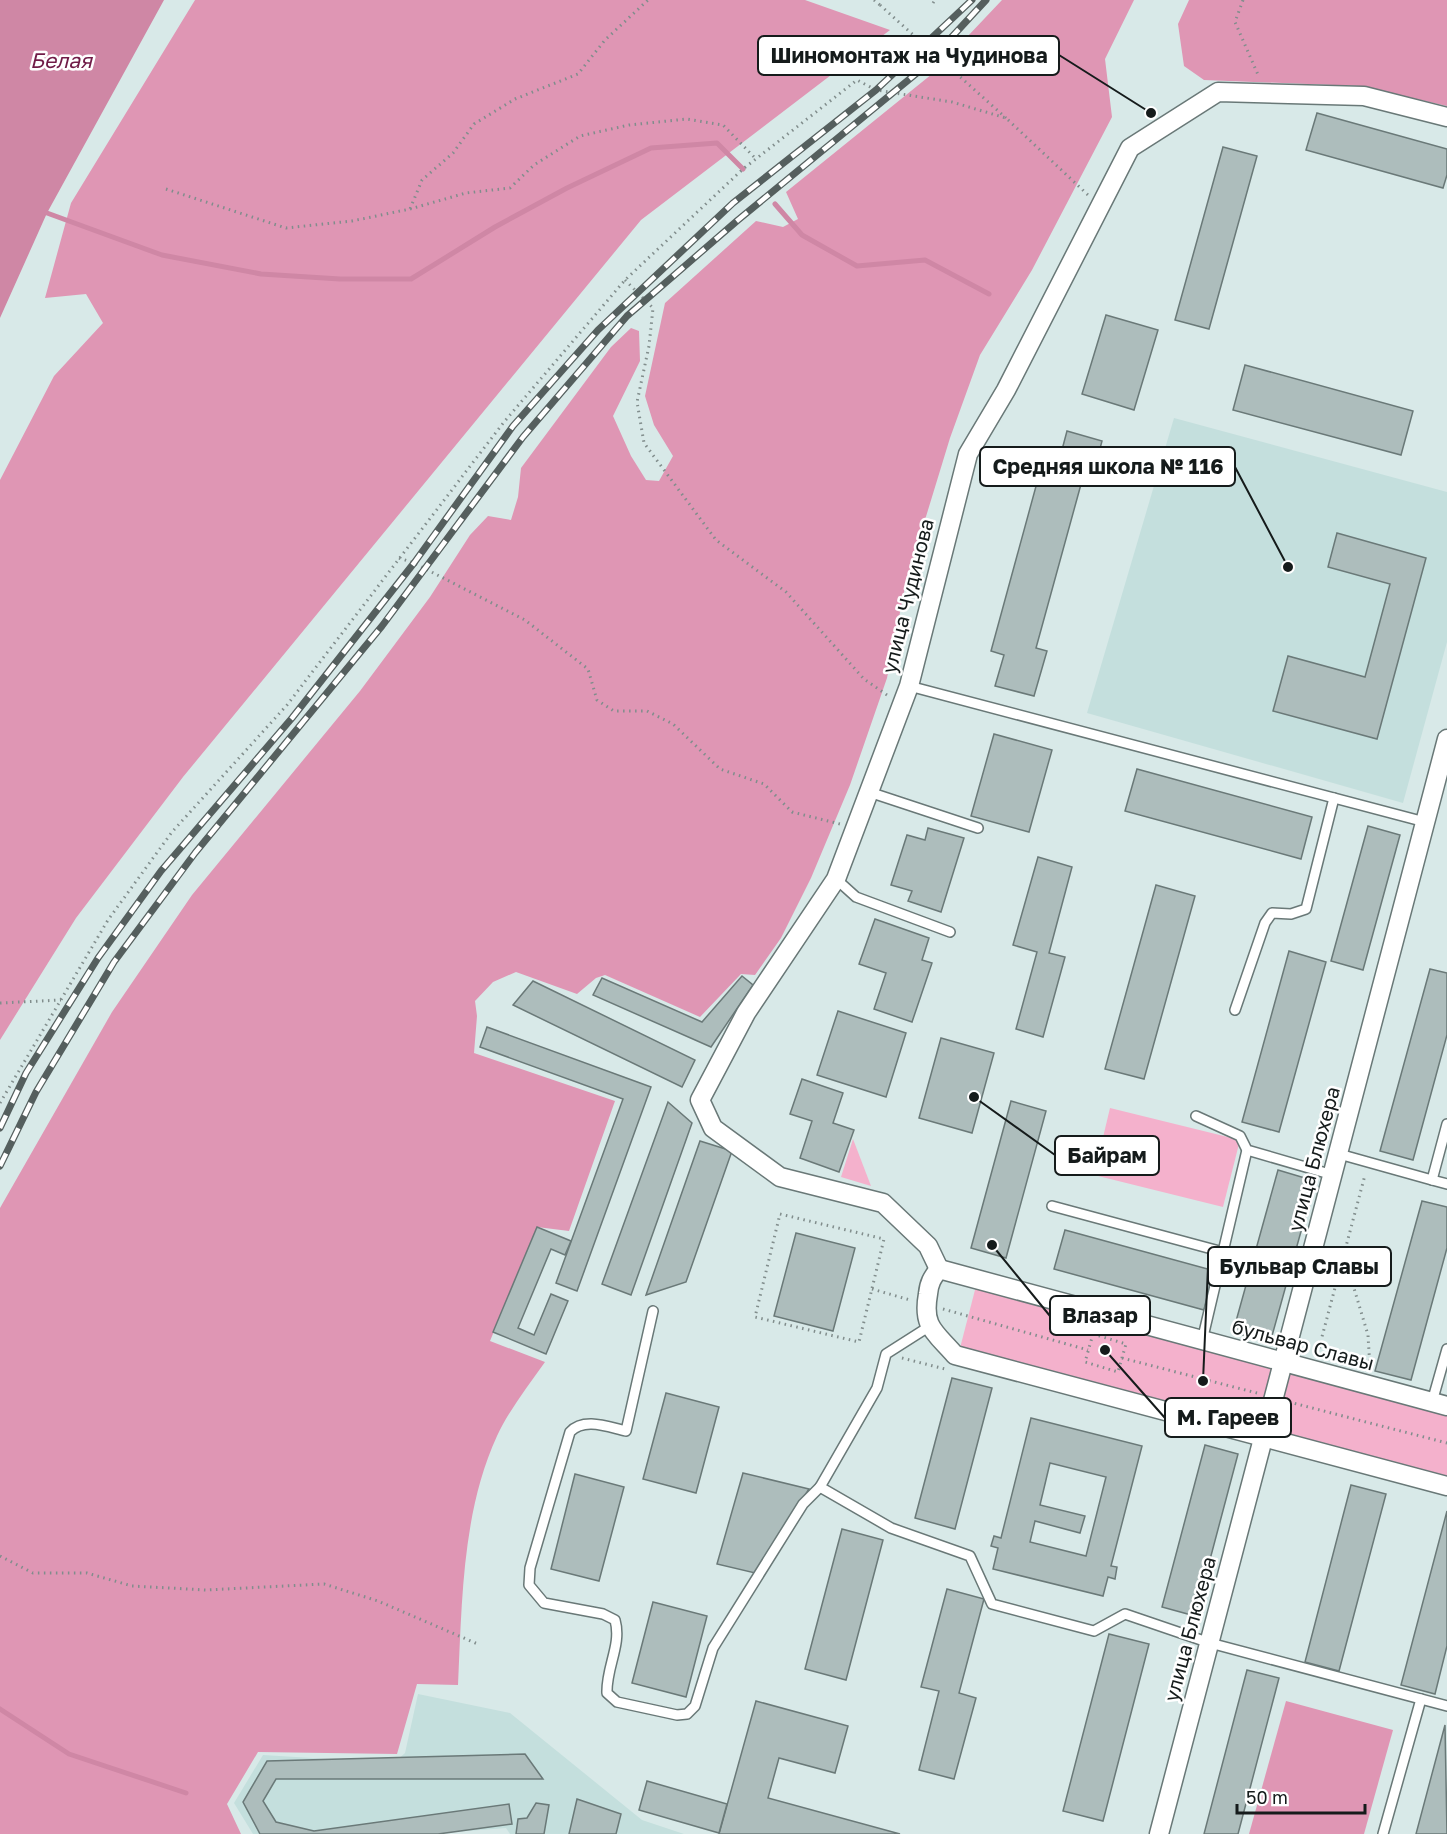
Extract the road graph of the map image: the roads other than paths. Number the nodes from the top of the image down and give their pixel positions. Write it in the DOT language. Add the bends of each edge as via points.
graph roads {
  1 [pos="1447,117"];
  2 [pos="909,686"];
  3 [pos="1447,739"];
  4 [pos="1444,766"];
  5 [pos="869,792"];
  6 [pos="1334,798"];
  7 [pos="1425,822"];
  8 [pos="978,828"];
  9 [pos="836,879"];
  10 [pos="950,932"];
  11 [pos="1235,1010"];
  12 [pos="1196,1116"];
  13 [pos="1447,1124"];
  14 [pos="1247,1150"];
  15 [pos="1339,1154"];
  16 [pos="1334,1175"];
  17 [pos="1432,1180"];
  18 [pos="1447,1184"];
  19 [pos="1052,1206"];
  20 [pos="1223,1252"];
  21 [pos="939,1269"];
  22 [pos="653,1311"];
  23 [pos="930,1326"];
  24 [pos="1202,1342"];
  25 [pos="1447,1349"];
  26 [pos="1284,1364"];
  27 [pos="1439,1404"];
  28 [pos="1265,1438"];
  29 [pos="1447,1485"];
  30 [pos="820,1487"];
  31 [pos="1210,1643"];
  32 [pos="1421,1699"];
  33 [pos="1447,1706"];
  34 [pos="1159,1834"];
  35 [pos="1383,1834"];
  1 -- 2 [label="street, улица Чудинова" via="1364,96 1218,92 1131,148 1006,390 968,454"];
  2 -- 5 [label="street, улица Чудинова"];
  2 -- 6 [label="lane"];
  3 -- 4 [label="street, улица Блюхера"];
  4 -- 7 [label="street, улица Блюхера"];
  5 -- 8 [label="lane"];
  5 -- 9 [label="street, улица Чудинова"];
  6 -- 7 [label="lane"];
  6 -- 11 [label="lane" via="1306,909 1291,914 1272,913"];
  7 -- 15 [label="street, улица Блюхера"];
  9 -- 10 [label="lane" via="856,897"];
  9 -- 21 [label="street, улица Чудинова" via="746,1013 700,1101 713,1128 780,1177 883,1203 928,1246"];
  12 -- 14 [label="lane" via="1240,1136"];
  13 -- 17 [label="lane"];
  14 -- 16 [label="lane"];
  14 -- 20 [label="lane"];
  15 -- 16 [label="street, улица Блюхера"];
  15 -- 17 [label="lane"];
  16 -- 26 [label="street, улица Блюхера"];
  17 -- 18 [label="lane"];
  19 -- 20 [label="lane"];
  20 -- 24 [label="lane"];
  21 -- 23 [label="street" via="930,1280 926,1304 925,1316"];
  21 -- 24 [label="street, бульвар Славы"];
  22 -- 30 [label="lane" via="626,1431 588,1423 576,1425 570,1432 530,1568 529,1586 544,1603 603,1614 615,1620 619,1634 606,1682 607,1693 617,1702 687,1714 695,1706 713,1648 803,1504"];
  23 -- 28 [label="street" via="956,1355"];
  23 -- 30 [label="lane" via="886,1354 877,1388"];
  24 -- 26 [label="street, бульвар Славы"];
  25 -- 27 [label="lane"];
  26 -- 27 [label="street, бульвар Славы"];
  26 -- 28 [label="street, улица Блюхера"];
  28 -- 29 [label="street"];
  28 -- 31 [label="street, улица Блюхера"];
  30 -- 31 [label="lane" via="891,1528 970,1556 992,1604 1094,1631 1125,1614"];
  31 -- 32 [label="lane"];
  31 -- 34 [label="street, улица Блюхера"];
  32 -- 33 [label="lane"];
  32 -- 35 [label="lane"];
}
